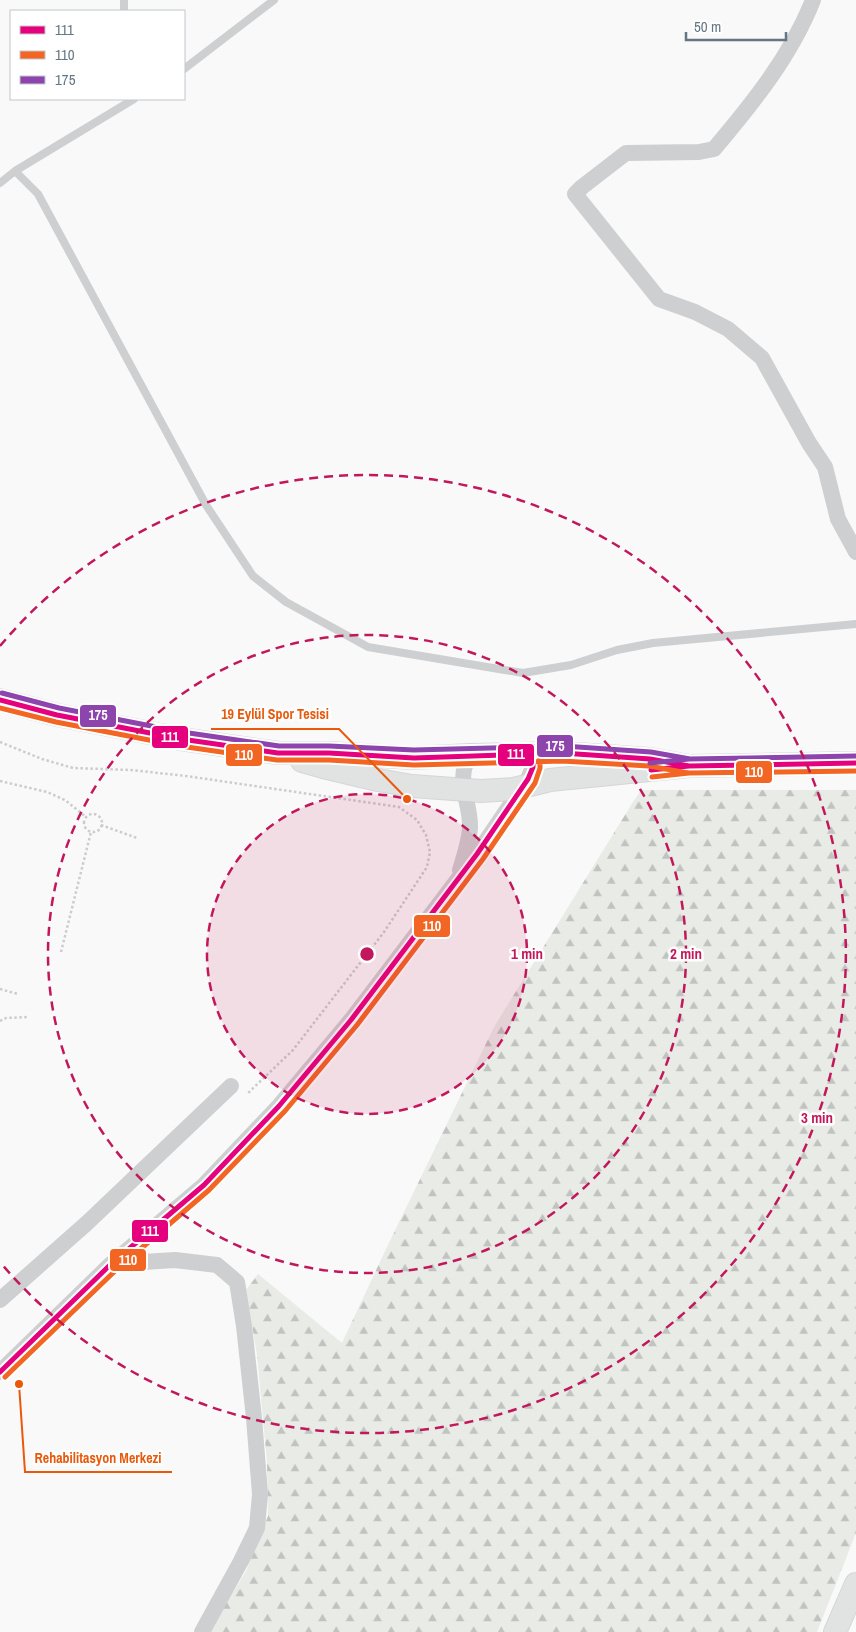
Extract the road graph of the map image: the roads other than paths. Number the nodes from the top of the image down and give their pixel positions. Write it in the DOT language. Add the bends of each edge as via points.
graph roads {
  1 [pos="274,0"];
  2 [pos="813,0"];
  3 [pos="185,68"];
  4 [pos="118,100"];
  5 [pos="132,100"];
  6 [pos="118,109"];
  7 [pos="14,171"];
  8 [pos="0,183"];
  9 [pos="856,552"];
  10 [pos="856,624"];
  11 [pos="0,700"];
  12 [pos="278,753"];
  13 [pos="533,753"];
  14 [pos="470,755"];
  15 [pos="856,763"];
  16 [pos="689,766"];
  17 [pos="523,788"];
  18 [pos="463,790"];
  19 [pos="457,880"];
  20 [pos="231,1086"];
  21 [pos="111,1264"];
  22 [pos="0,1300"];
  23 [pos="0,1372"];
  24 [pos="856,1584"];
  25 [pos="202,1632"];
  26 [pos="835,1632"];
  1 -- 3 [label="lane"];
  2 -- 9 [label="street" via="804,22 758,96 714,149 626,154 575,194 659,299 728,328 762,358 825,467 838,519"];
  4 -- 6 [label="lane"];
  5 -- 6 [label="lane"];
  6 -- 7 [label="lane"];
  7 -- 8 [label="lane"];
  7 -- 10 [label="lane" via="38,194 206,505 253,576 286,602 368,647 523,674 653,643"];
  11 -- 12 [label="main road" via="162,736"];
  12 -- 14 [label="main road" via="414,758"];
  12 -- 18 [label="main road" via="378,780"];
  13 -- 14 [label="main road"];
  13 -- 16 [label="main road" via="610,755"];
  13 -- 17 [label="street" via="533,767"];
  14 -- 18 [label="street" via="465,762"];
  15 -- 16 [label="main road"];
  16 -- 17 [label="main road" via="550,780"];
  17 -- 18 [label="main road"];
  17 -- 19 [label="street"];
  18 -- 19 [label="street" via="470,828"];
  19 -- 21 [label="street" via="351,1020 279,1106 204,1185"];
  20 -- 22 [label="street" via="87,1223"];
  21 -- 23 [label="street"];
  21 -- 25 [label="street" via="175,1260 217,1265 236,1282 254,1418 260,1494 257,1528"];
  24 -- 26 [label="main road"];
}
